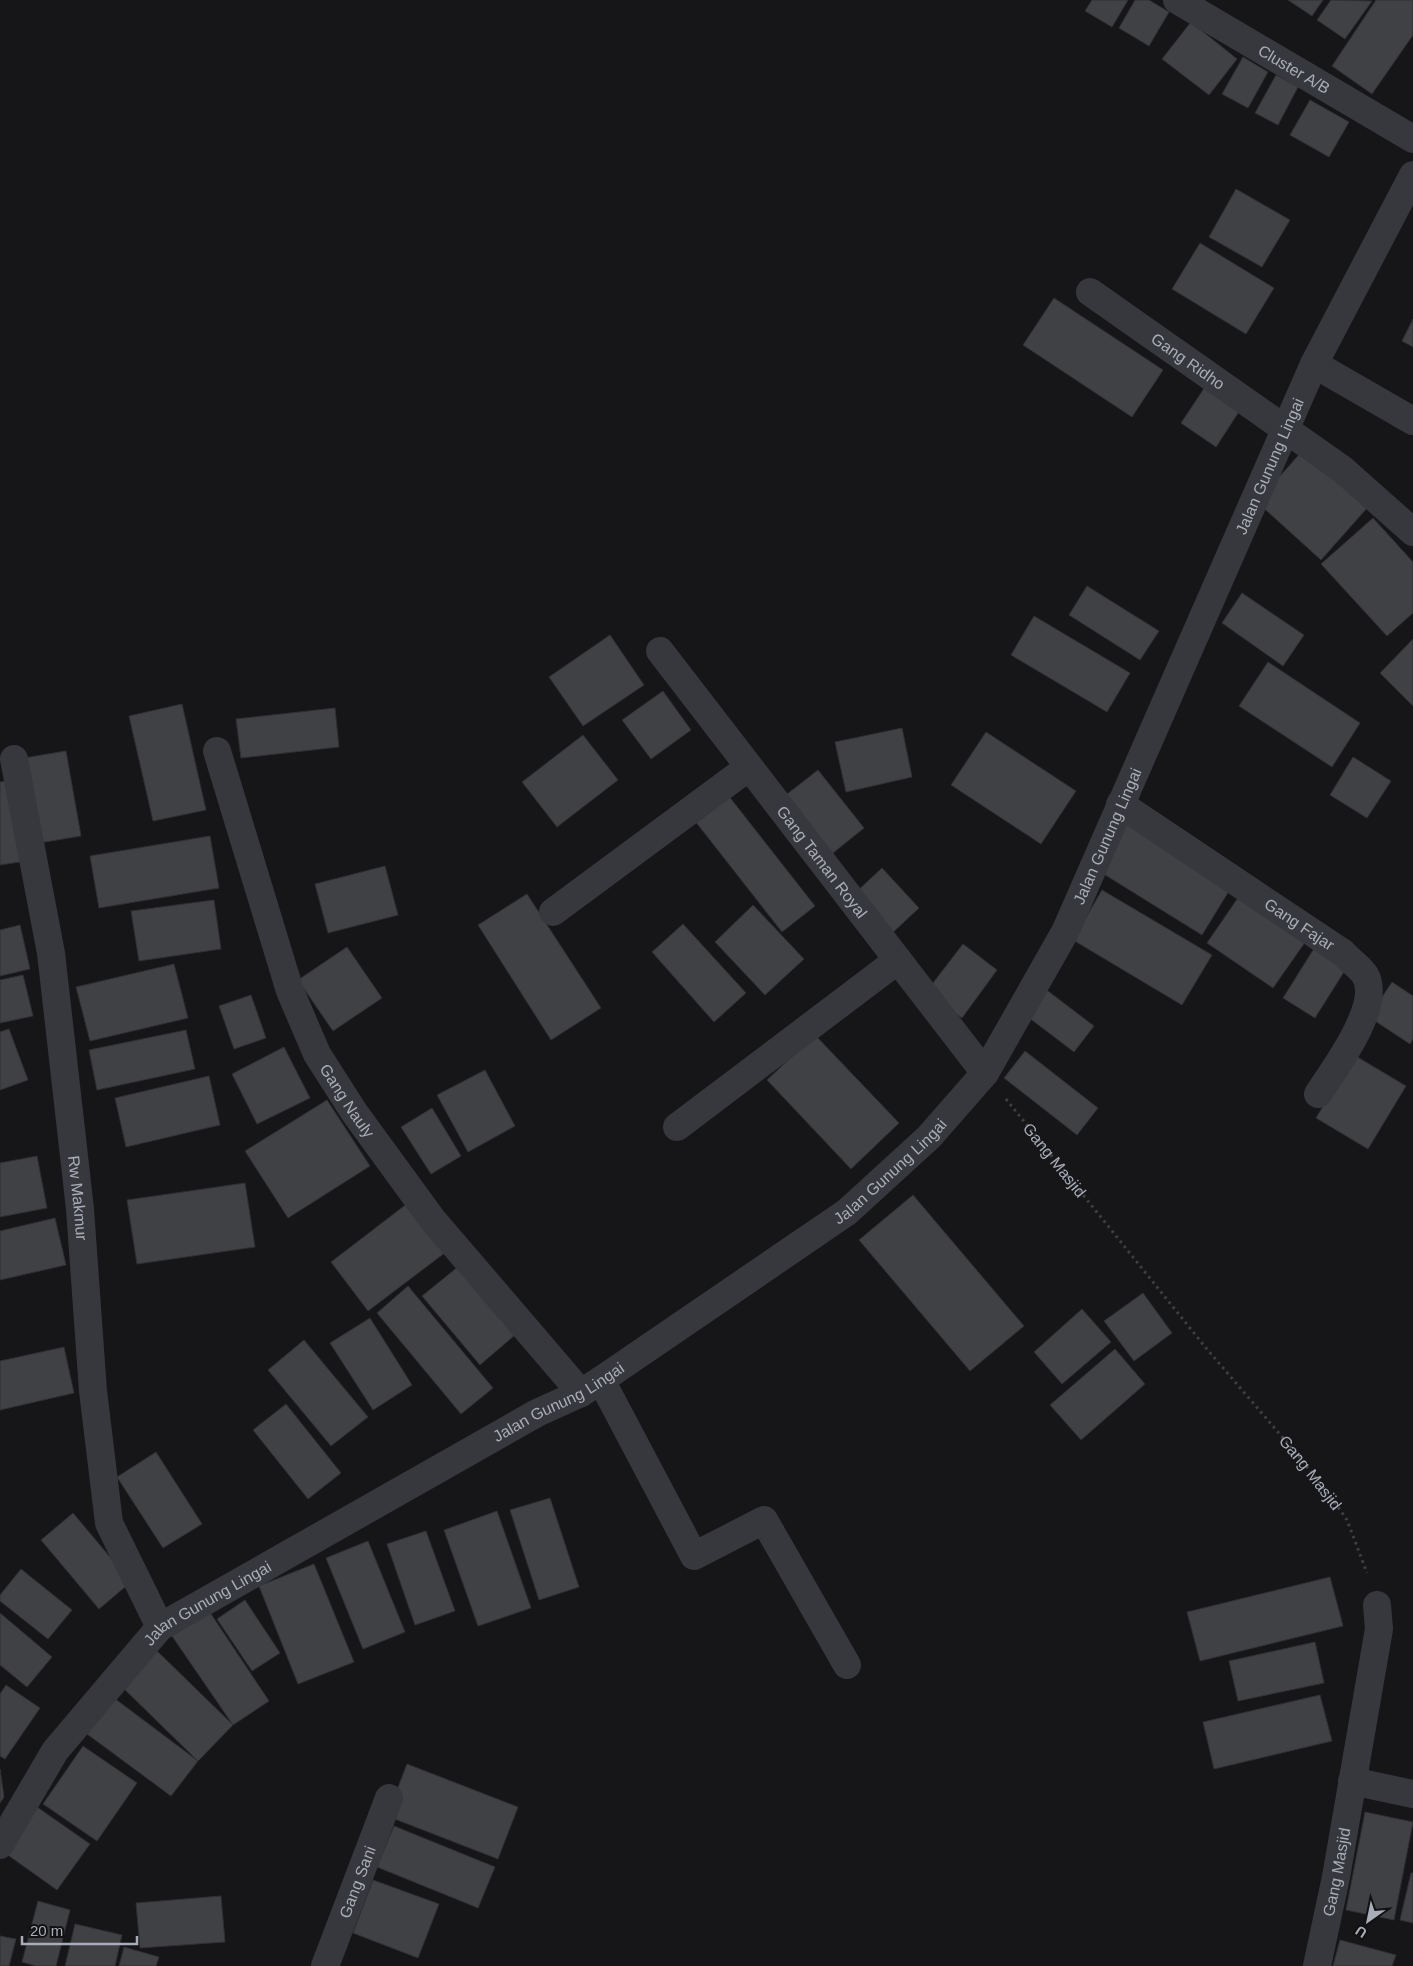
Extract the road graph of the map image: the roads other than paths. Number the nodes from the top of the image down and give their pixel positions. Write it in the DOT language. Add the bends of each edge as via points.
graph roads {
  1 [pos="1177,0"];
  2 [pos="1413,139"];
  3 [pos="1413,175"];
  4 [pos="1090,292"];
  5 [pos="1314,364"];
  6 [pos="1413,421"];
  7 [pos="1285,431"];
  8 [pos="1413,532"];
  9 [pos="660,651"];
  10 [pos="217,751"];
  11 [pos="14,759"];
  12 [pos="749,767"];
  13 [pos="1120,804"];
  14 [pos="553,912"];
  15 [pos="898,960"];
  16 [pos="985,1073"];
  17 [pos="1318,1094"];
  18 [pos="677,1127"];
  19 [pos="591,1387"];
  20 [pos="1377,1605"];
  21 [pos="160,1627"];
  22 [pos="847,1665"];
  23 [pos="1352,1781"];
  24 [pos="1413,1794"];
  25 [pos="389,1798"];
  26 [pos="0,1845"];
  27 [pos="325,1966"];
  28 [pos="1317,1966"];
  1 -- 2 [label="street, Cluster A/B"];
  3 -- 5 [label="street, Jalan Gunung Lingai"];
  4 -- 7 [label="street, Gang Ridho"];
  5 -- 6 [label="street"];
  5 -- 7 [label="street, Jalan Gunung Lingai"];
  7 -- 8 [label="street, Gang Ridho" via="1342,469"];
  7 -- 13 [label="street, Jalan Gunung Lingai"];
  9 -- 12 [label="street, Gang Taman Royal"];
  10 -- 19 [label="street, Gang Nauly" via="290,991 317,1054 354,1112 432,1219"];
  11 -- 21 [label="street, Rw Makmur" via="51,953 80,1209 93,1391 110,1523"];
  12 -- 14 [label="street"];
  12 -- 15 [label="street, Gang Taman Royal"];
  13 -- 16 [label="street, Jalan Gunung Lingai" via="1066,932"];
  13 -- 17 [label="street, Gang Fajar" via="1343,953 1366,976 1369,1001 1359,1029"];
  15 -- 16 [label="street, Gang Taman Royal"];
  15 -- 18 [label="street"];
  16 -- 19 [label="street, Jalan Gunung Lingai" via="929,1137 847,1212"];
  19 -- 21 [label="street, Jalan Gunung Lingai" via="537,1413"];
  19 -- 22 [label="street, Gang Nauly" via="694,1556 764,1520"];
  20 -- 23 [label="street, Gang Masjid" via="1379,1629"];
  21 -- 26 [label="street, Jalan Gunung Lingai" via="55,1750"];
  23 -- 24 [label="street"];
  23 -- 28 [label="street, Gang Masjid"];
  25 -- 27 [label="street, Gang Sani"];
}
